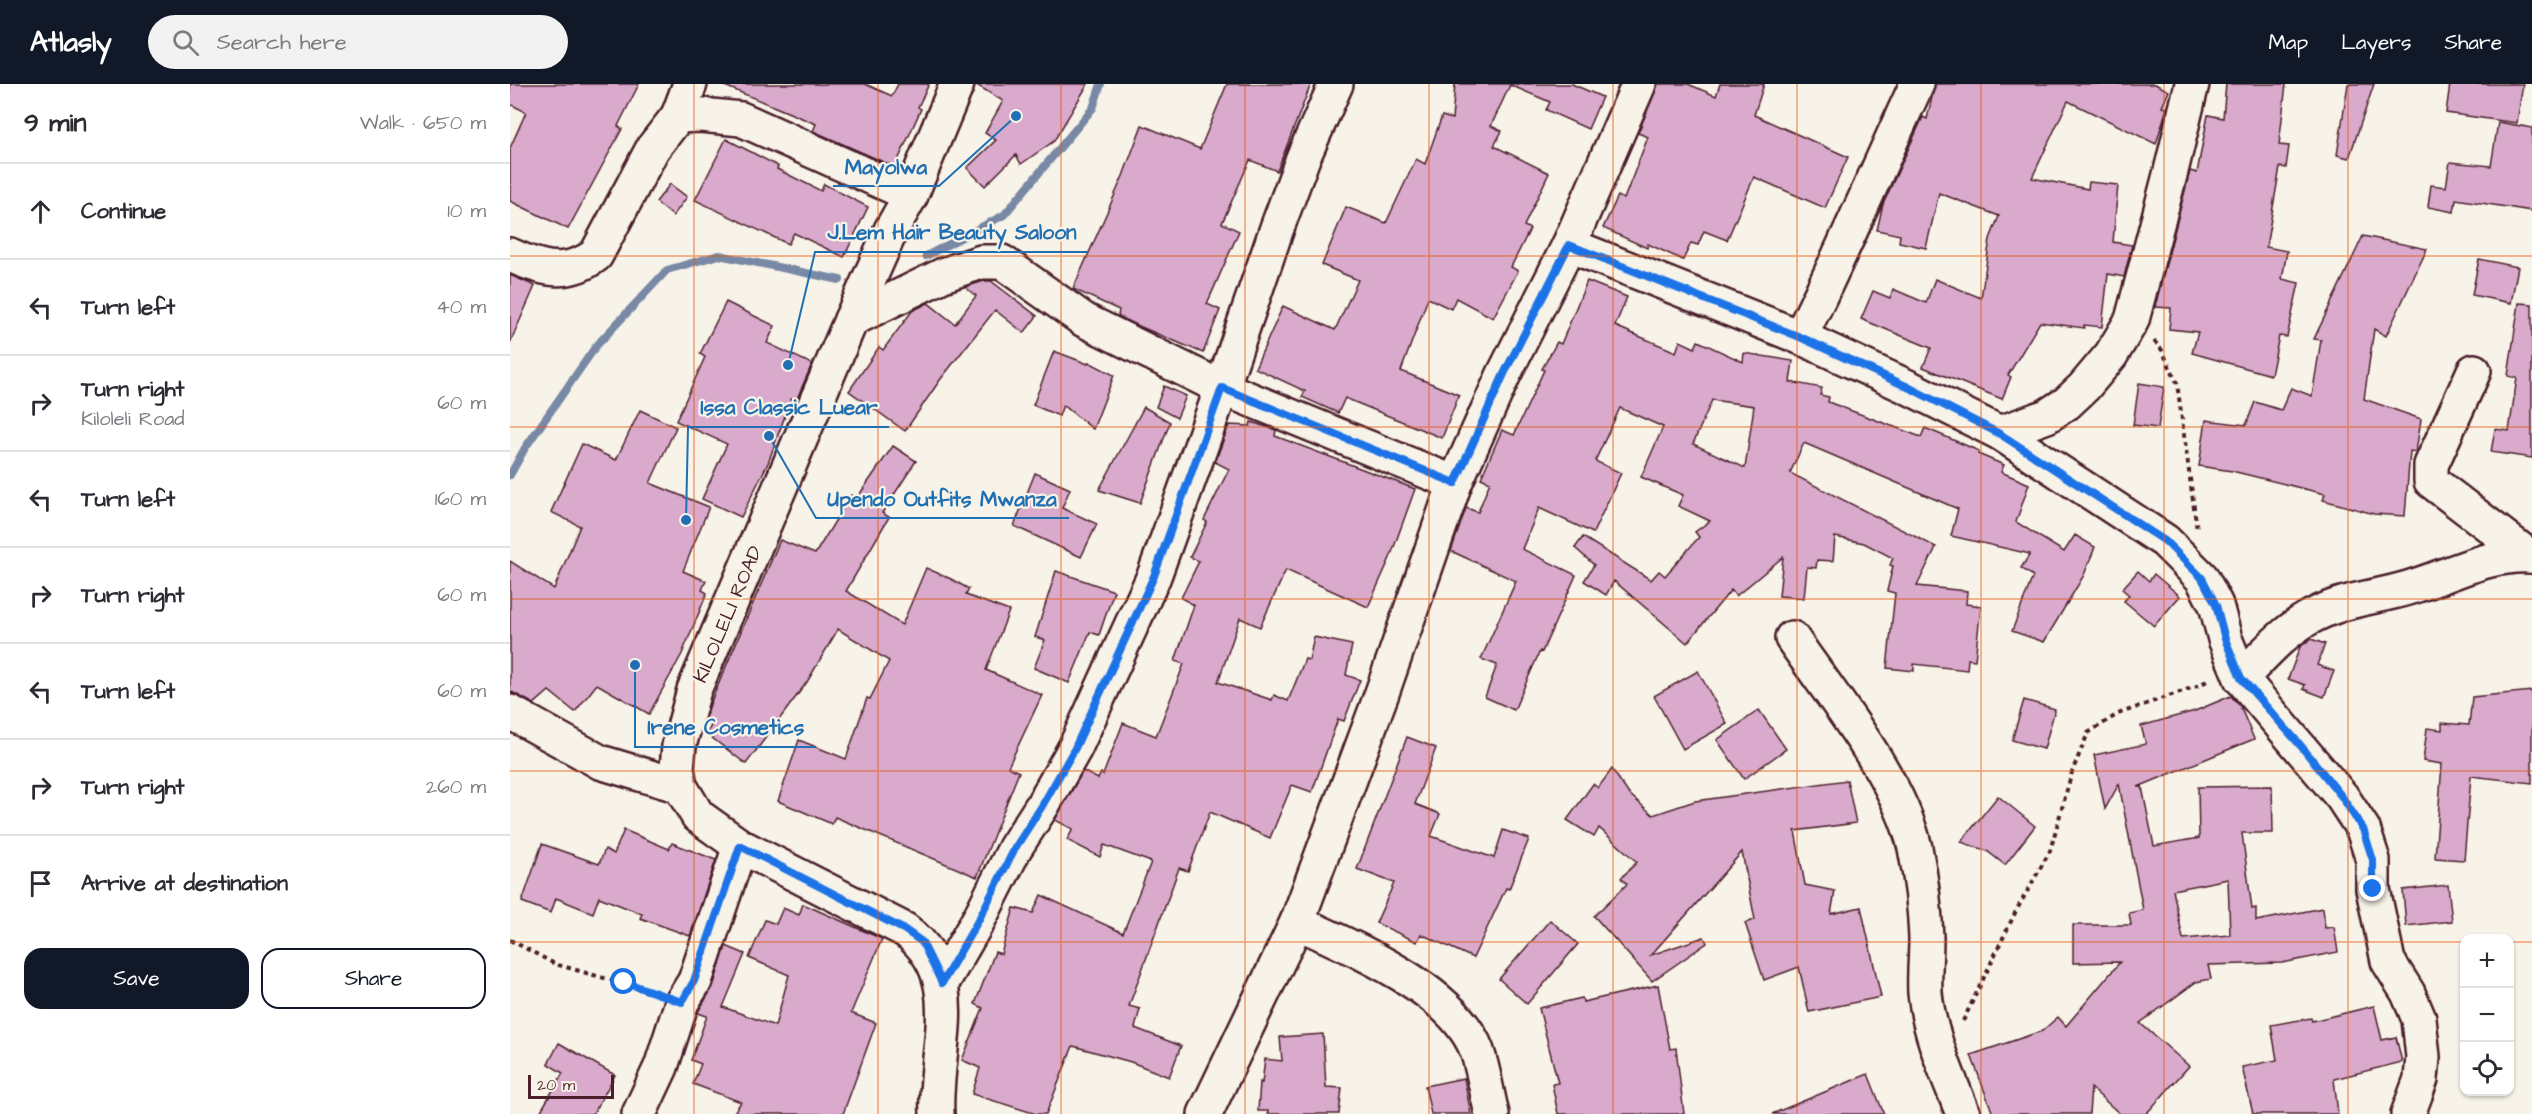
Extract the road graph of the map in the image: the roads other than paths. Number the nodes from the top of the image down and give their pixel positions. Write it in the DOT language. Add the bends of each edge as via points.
graph roads {
  1 [pos="690,84"];
  2 [pos="957,84"];
  3 [pos="1336,84"];
  4 [pos="1639,84"];
  5 [pos="1917,84"];
  6 [pos="2192,84"];
  7 [pos="678,116"];
  8 [pos="911,195"];
  9 [pos="1569,245"];
  10 [pos="510,255"];
  11 [pos="851,320"];
  12 [pos="1800,337"];
  13 [pos="2474,371"];
  14 [pos="1222,388"];
  15 [pos="2000,434"];
  16 [pos="1455,483"];
  17 [pos="2531,556"];
  18 [pos="1792,638"];
  19 [pos="2239,671"];
  20 [pos="510,712"];
  21 [pos="680,786"];
  22 [pos="740,846"];
  23 [pos="1297,922"];
  24 [pos="942,983"];
  25 [pos="639,1114"];
  26 [pos="937,1114"];
  27 [pos="1205,1114"];
  28 [pos="1492,1114"];
  29 [pos="1963,1114"];
  30 [pos="2408,1114"];
  1 -- 7 [label="street"];
  2 -- 8 [label="street, KILOLELI ROAD"];
  3 -- 14 [label="street" via="1303,158"];
  4 -- 9 [label="street"];
  5 -- 12 [label="street"];
  6 -- 15 [label="street" via="2132,320 2111,355 2067,403 2047,416"];
  7 -- 8 [label="street" via="741,119"];
  7 -- 10 [label="street" via="653,148 596,255 584,264 552,269"];
  8 -- 11 [label="street, KILOLELI ROAD"];
  9 -- 12 [label="street"];
  9 -- 16 [label="street"];
  11 -- 14 [label="street" via="943,275 981,262 1002,262 1084,320"];
  11 -- 21 [label="street, KILOLELI ROAD" via="694,690 679,746"];
  12 -- 15 [label="street"];
  13 -- 17 [label="street" via="2431,465 2430,481"];
  14 -- 16 [label="street"];
  14 -- 24 [label="street" via="1154,576 1075,748"];
  15 -- 19 [label="street" via="2165,541 2202,578 2216,605"];
  16 -- 23 [label="street"];
  17 -- 19 [label="street" via="2476,563 2405,589 2339,603 2304,620"];
  18 -- 29 [label="street" via="1875,760 1905,815 1922,890 1925,992 1931,1029"];
  19 -- 30 [label="street" via="2329,780 2363,829 2373,860 2373,889 2388,961 2419,1019 2421,1079"];
  20 -- 21 [label="street" via="600,762"];
  21 -- 22 [label="street, KILOLELI ROAD" via="698,816"];
  22 -- 24 [label="street, KILOLELI ROAD" via="905,930 922,942"];
  22 -- 25 [label="street" via="694,981 682,1002 661,1067"];
  23 -- 27 [label="street"];
  23 -- 28 [label="street" via="1368,956 1424,989 1455,1015 1477,1050"];
  24 -- 26 [label="street, KILOLELI ROAD" via="945,1016"];
}
